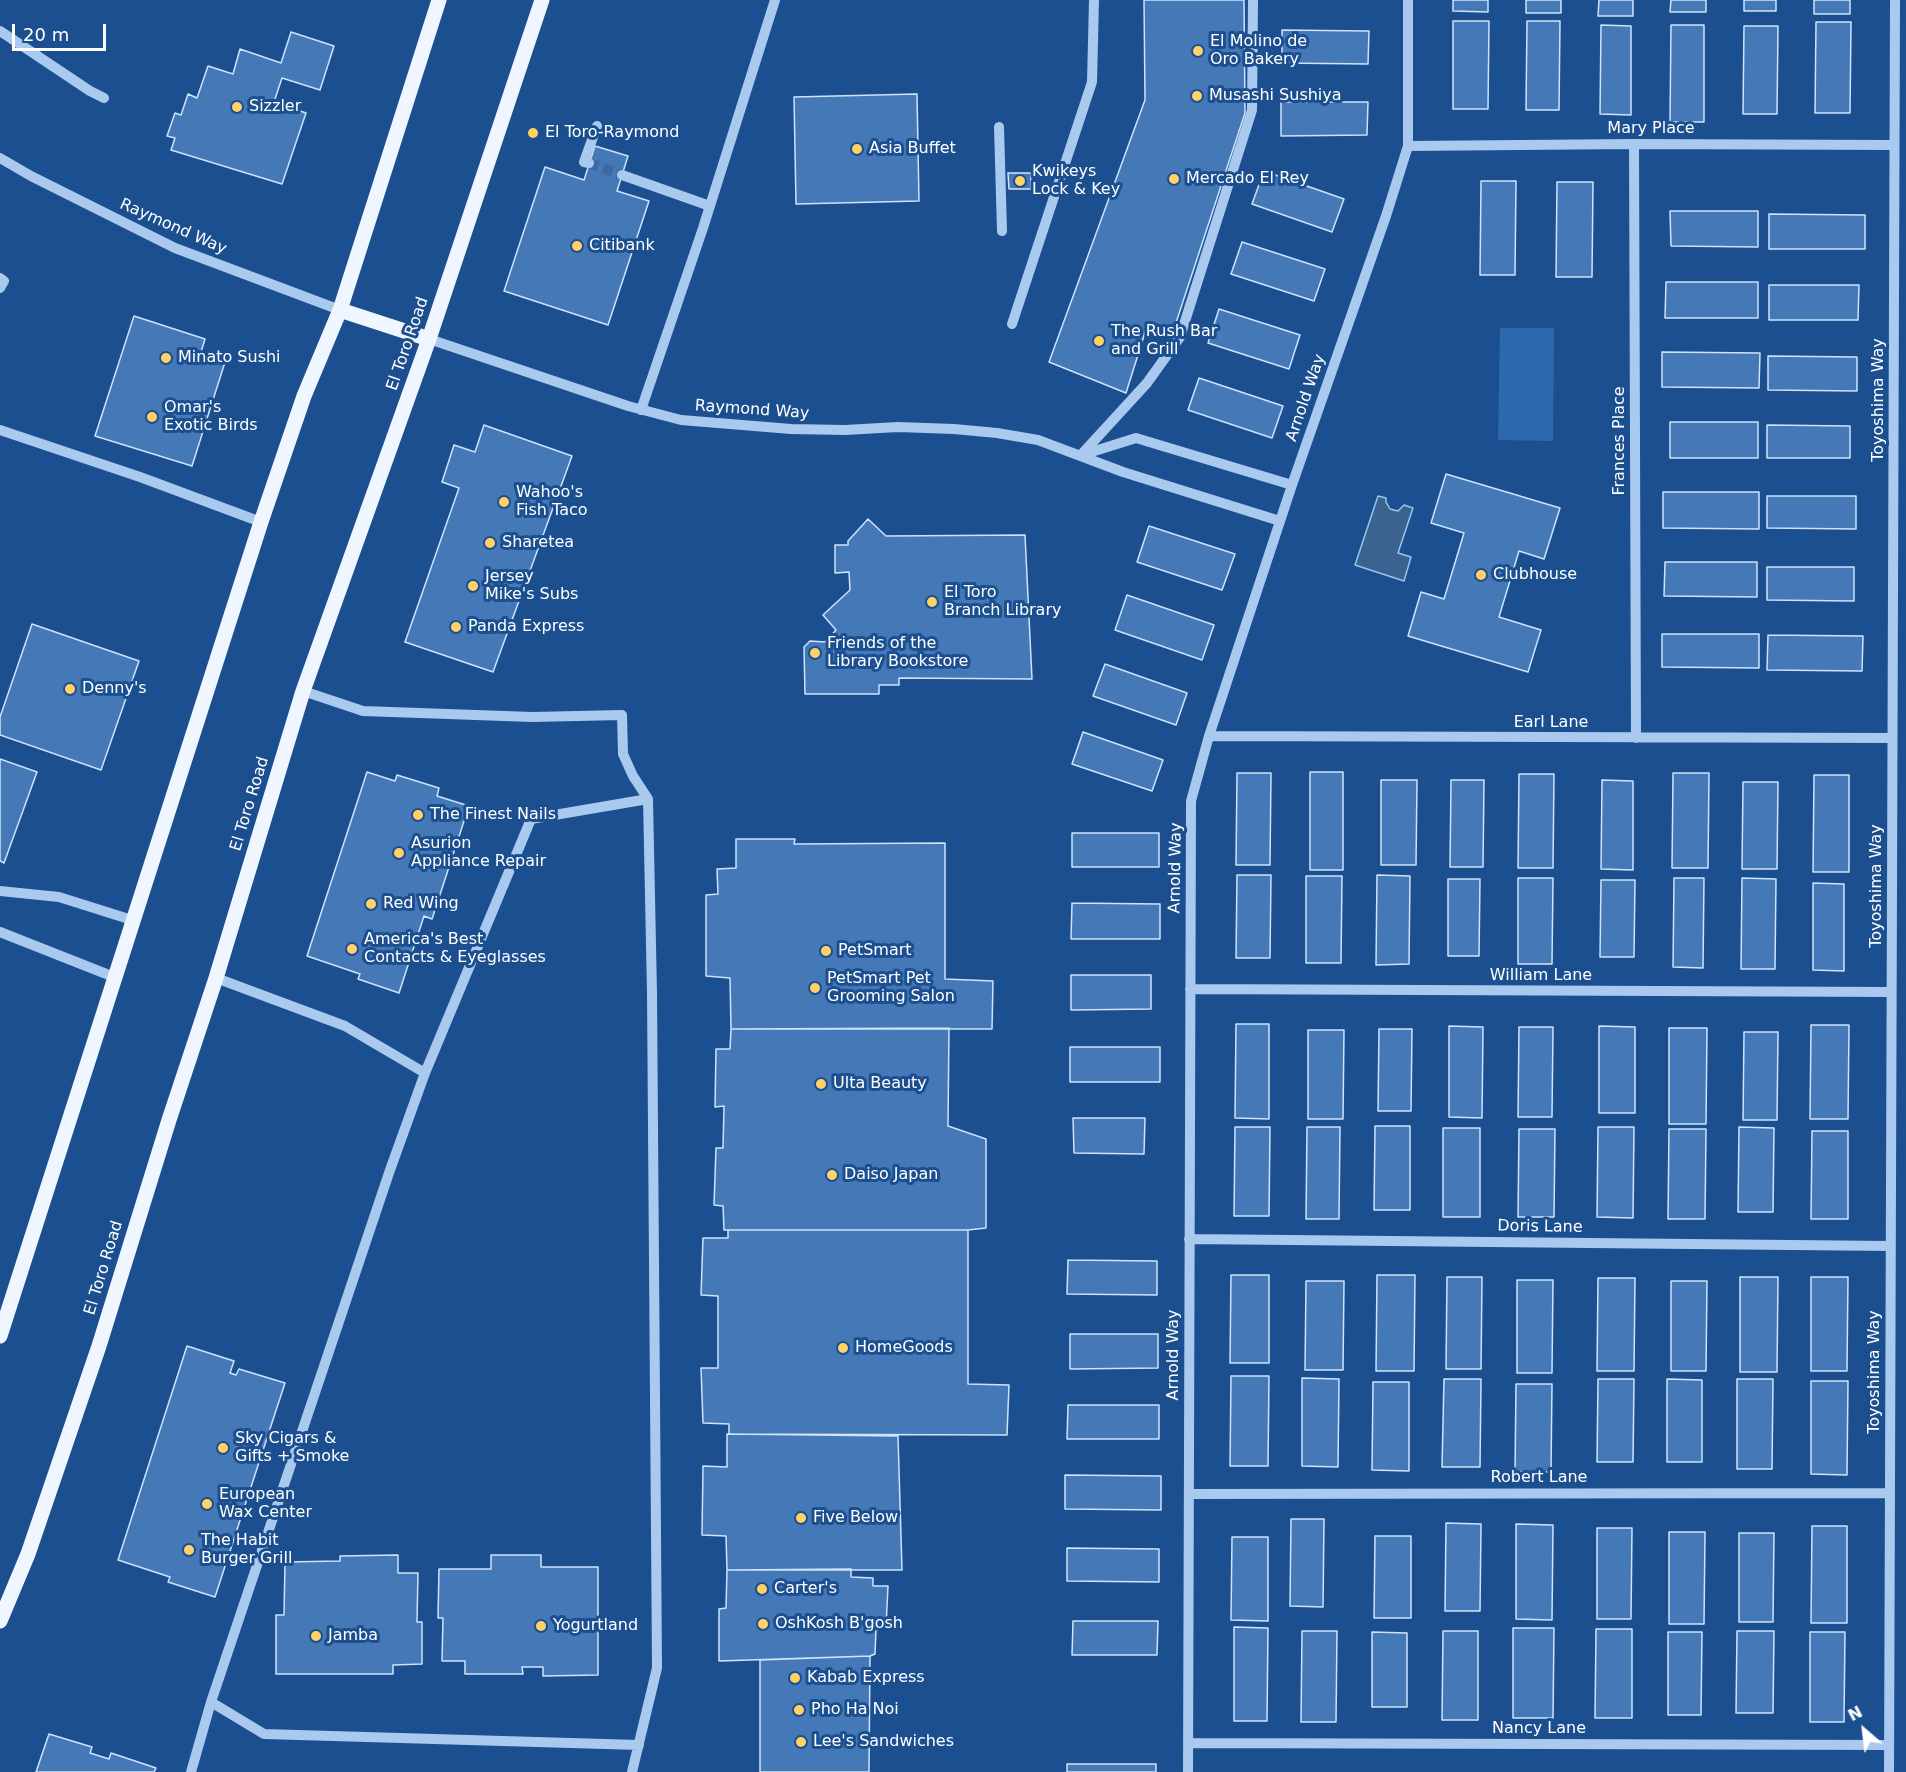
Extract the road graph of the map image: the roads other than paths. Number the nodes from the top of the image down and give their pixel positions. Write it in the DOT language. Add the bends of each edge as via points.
graph roads {
  1 [pos="439,0"];
  2 [pos="542,0"];
  3 [pos="775,0"];
  4 [pos="1094,0"];
  5 [pos="1252,0"];
  6 [pos="1408,0"];
  7 [pos="1895,0"];
  8 [pos="0,31"];
  9 [pos="104,98"];
  10 [pos="597,126"];
  11 [pos="999,127"];
  12 [pos="1634,144"];
  13 [pos="1894,145"];
  14 [pos="1408,146"];
  15 [pos="0,158"];
  16 [pos="589,164"];
  17 [pos="622,175"];
  18 [pos="710,206"];
  19 [pos="1002,231"];
  20 [pos="0,278"];
  21 [pos="0,288"];
  22 [pos="340,310"];
  23 [pos="1012,324"];
  24 [pos="429,339"];
  25 [pos="640,410"];
  26 [pos="0,430"];
  27 [pos="1081,455"];
  28 [pos="1292,485"];
  29 [pos="1280,521"];
  30 [pos="261,522"];
  31 [pos="303,691"];
  32 [pos="1209,736"];
  33 [pos="1635,738"];
  34 [pos="1892,738"];
  35 [pos="648,799"];
  36 [pos="0,891"];
  37 [pos="132,920"];
  38 [pos="0,932"];
  39 [pos="114,977"];
  40 [pos="216,978"];
  41 [pos="1190,990"];
  42 [pos="1892,992"];
  43 [pos="425,1073"];
  44 [pos="1189,1239"];
  45 [pos="1891,1246"];
  46 [pos="0,1336"];
  47 [pos="1890,1493"];
  48 [pos="1189,1494"];
  49 [pos="0,1622"];
  50 [pos="212,1702"];
  51 [pos="1188,1743"];
  52 [pos="639,1745"];
  53 [pos="1889,1745"];
  54 [pos="191,1772"];
  55 [pos="632,1772"];
  56 [pos="1188,1772"];
  57 [pos="1889,1772"];
  1 -- 22 [label="main road"];
  2 -- 24 [label="main road, El Toro Road"];
  3 -- 18 [label="street"];
  4 -- 23 [label="street" via="1092,82"];
  5 -- 27 [label="street" via="1252,110 1180,337 1147,383"];
  6 -- 14 [label="street, Arnold Way"];
  7 -- 13 [label="street, Toyoshima Way"];
  8 -- 9 [label="street"];
  10 -- 16 [label="street" via="584,162"];
  11 -- 19 [label="street"];
  12 -- 13 [label="street, Mary Place"];
  12 -- 14 [label="street, Mary Place"];
  12 -- 33 [label="street, Frances Place"];
  13 -- 34 [label="street, Toyoshima Way"];
  14 -- 28 [label="street, Arnold Way"];
  15 -- 22 [label="street, Raymond Way" via="175,248"];
  17 -- 18 [label="street"];
  18 -- 25 [label="street"];
  20 -- 21 [label="street" via="4,281"];
  22 -- 24 [label="main road"];
  22 -- 30 [label="main road" via="304,396"];
  24 -- 25 [label="street, Raymond Way"];
  24 -- 31 [label="main road, El Toro Road"];
  25 -- 27 [label="street, Raymond Way" via="681,420 791,429 898,427 997,433 1038,440"];
  26 -- 30 [label="street"];
  27 -- 28 [label="street" via="1136,438"];
  27 -- 29 [label="street, Raymond Way"];
  28 -- 29 [label="street, Arnold Way"];
  29 -- 32 [label="street, Arnold Way"];
  30 -- 37 [label="main road"];
  31 -- 35 [label="street" via="363,711 532,717 622,715 623,754"];
  31 -- 40 [label="main road, El Toro Road"];
  32 -- 33 [label="street, Earl Lane"];
  32 -- 41 [label="street, Arnold Way" via="1191,801"];
  33 -- 34 [label="street, Earl Lane"];
  34 -- 42 [label="street, Toyoshima Way"];
  35 -- 43 [label="street" via="531,819"];
  35 -- 52 [label="street" via="657,1668"];
  36 -- 37 [label="street" via="59,897"];
  37 -- 39 [label="main road"];
  38 -- 39 [label="street"];
  39 -- 46 [label="main road"];
  40 -- 43 [label="street" via="345,1026"];
  40 -- 49 [label="main road, El Toro Road" via="91,1368 28,1554"];
  41 -- 42 [label="street, William Lane"];
  41 -- 44 [label="street, Arnold Way"];
  42 -- 45 [label="street, Toyoshima Way"];
  43 -- 50 [label="street"];
  44 -- 45 [label="street, Doris Lane"];
  44 -- 48 [label="street, Arnold Way"];
  45 -- 47 [label="street, Toyoshima Way"];
  47 -- 48 [label="street, Robert Lane"];
  47 -- 53 [label="street, Toyoshima Way"];
  48 -- 51 [label="street, Arnold Way"];
  50 -- 52 [label="street" via="264,1734"];
  50 -- 54 [label="street"];
  51 -- 53 [label="street, Nancy Lane"];
  51 -- 56 [label="street, Arnold Way"];
  52 -- 55 [label="street"];
  53 -- 57 [label="street, Toyoshima Way"];
}
